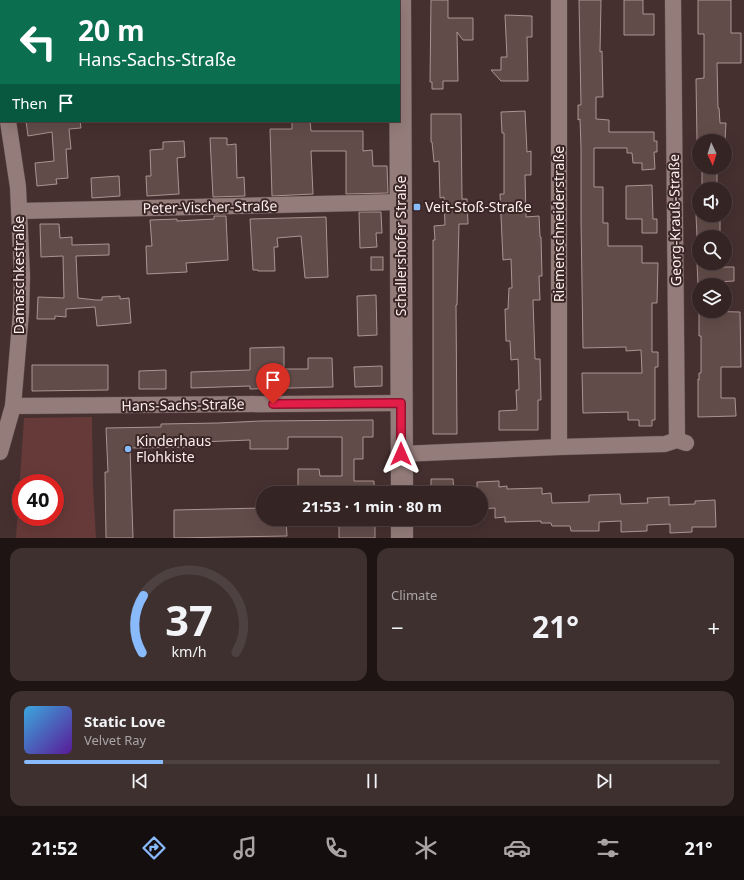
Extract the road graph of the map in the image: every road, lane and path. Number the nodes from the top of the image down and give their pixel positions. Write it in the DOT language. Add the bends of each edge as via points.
graph roads {
  1 [pos="400,0"];
  2 [pos="558,0"];
  3 [pos="673,0"];
  4 [pos="8,122"];
  5 [pos="401,202"];
  6 [pos="20,211"];
  7 [pos="401,403"];
  8 [pos="13,406"];
  9 [pos="559,447"];
  10 [pos="0,452"];
  11 [pos="401,454"];
  12 [pos="402,486"];
  13 [pos="402,526"];
  14 [pos="402,538"];
  1 -- 5 [label="street, Schallershofer Straße"];
  2 -- 9 [label="street, Riemenschneiderstraße"];
  3 -- 9 [label="street, Georg-Krauß-Straße" via="682,442"];
  4 -- 6 [label="street, Damaschkestraße"];
  5 -- 6 [label="street, Peter-Vischer-Straße"];
  5 -- 7 [label="street, Schallershofer Straße"];
  6 -- 8 [label="street, Damaschkestraße" via="22,276"];
  7 -- 8 [label="street, Hans-Sachs-Straße"];
  7 -- 11 [label="street, Schallershofer Straße"];
  8 -- 10 [label="street, Damaschkestraße"];
  9 -- 11 [label="street, Georg-Krauß-Straße"];
  11 -- 12 [label="street, Schallershofer Straße"];
  13 -- 14 [label="street"];
}
